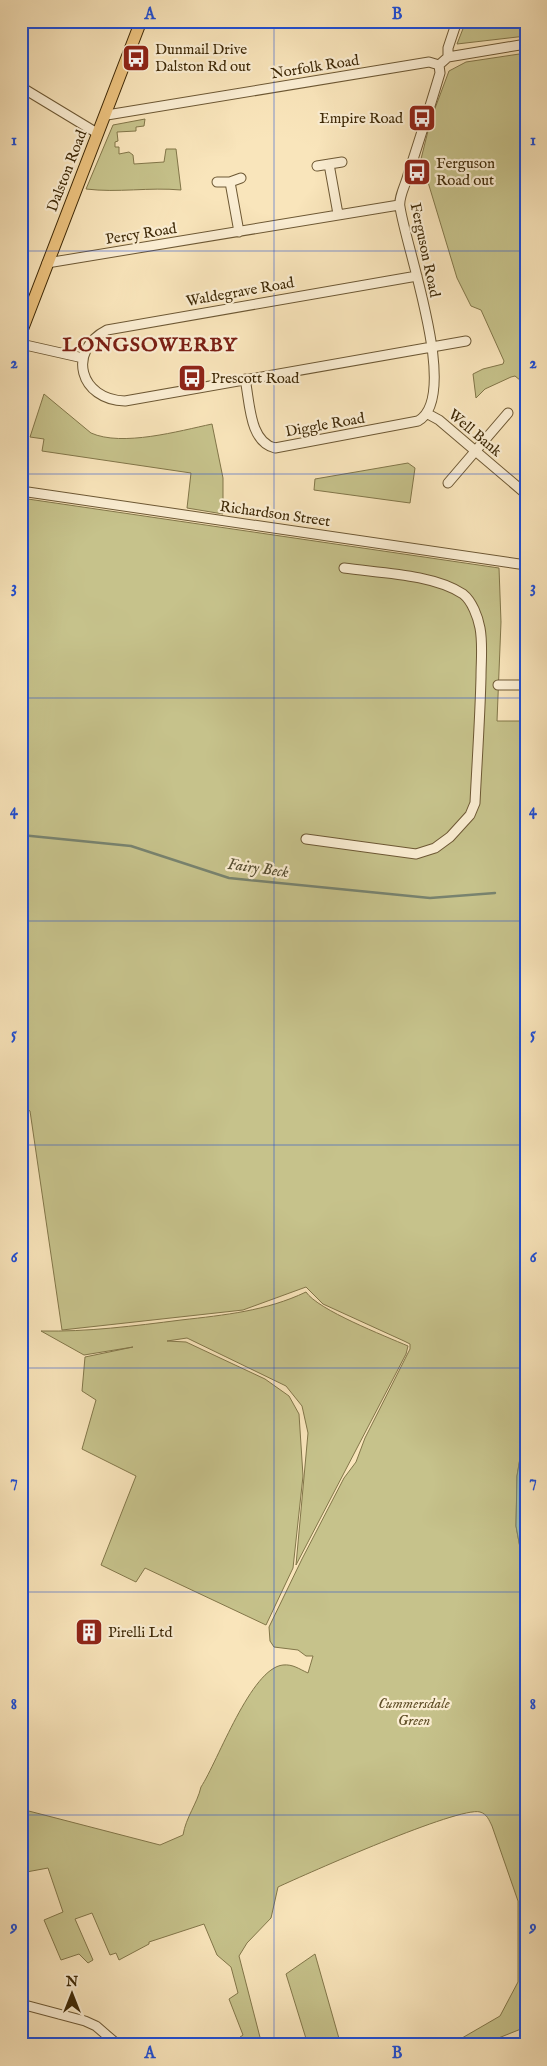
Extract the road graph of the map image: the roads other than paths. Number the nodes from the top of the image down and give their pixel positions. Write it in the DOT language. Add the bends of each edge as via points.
graph roads {
  1 [pos="141,21"];
  2 [pos="457,21"];
  3 [pos="526,44"];
  4 [pos="448,57"];
  5 [pos="440,65"];
  6 [pos="21,87"];
  7 [pos="106,115"];
  8 [pos="98,133"];
  9 [pos="342,162"];
  10 [pos="329,164"];
  11 [pos="318,166"];
  12 [pos="242,178"];
  13 [pos="217,182"];
  14 [pos="230,182"];
  15 [pos="399,205"];
  16 [pos="338,214"];
  17 [pos="239,232"];
  18 [pos="47,263"];
  19 [pos="416,276"];
  20 [pos="21,333"];
  21 [pos="466,341"];
  22 [pos="21,344"];
  23 [pos="432,347"];
  24 [pos="84,358"];
  25 [pos="245,380"];
  26 [pos="508,413"];
  27 [pos="428,414"];
  28 [pos="475,450"];
  29 [pos="448,483"];
  30 [pos="21,491"];
  31 [pos="526,494"];
  32 [pos="526,565"];
  33 [pos="344,568"];
  34 [pos="498,685"];
  35 [pos="526,685"];
  36 [pos="306,839"];
  37 [pos="21,2004"];
  38 [pos="118,2045"];
  1 -- 7 [label="main road, Dalston Road"];
  2 -- 4 [label="street"];
  3 -- 4 [label="street"];
  4 -- 5 [label="street"];
  5 -- 7 [label="street, Norfolk Road" via="429,62"];
  5 -- 15 [label="street, Ferguson Road"];
  6 -- 8 [label="street"];
  7 -- 8 [label="main road, Dalston Road"];
  8 -- 18 [label="main road, Dalston Road"];
  9 -- 10 [label="street"];
  10 -- 11 [label="street"];
  10 -- 16 [label="street"];
  12 -- 14 [label="street"];
  13 -- 14 [label="street"];
  14 -- 17 [label="street"];
  15 -- 16 [label="street, Percy Road"];
  15 -- 19 [label="street, Ferguson Road"];
  16 -- 17 [label="street, Percy Road"];
  17 -- 18 [label="street, Percy Road"];
  18 -- 20 [label="main road, Dalston Road"];
  19 -- 23 [label="street, Ferguson Road"];
  19 -- 24 [label="street, Waldegrave Road" via="113,328 92,340"];
  21 -- 23 [label="street"];
  22 -- 24 [label="street"];
  23 -- 25 [label="street"];
  23 -- 27 [label="street, Ferguson Road" via="436,388"];
  24 -- 25 [label="street" via="86,382 95,393 109,400 125,401"];
  25 -- 27 [label="street, Diggle Road" via="257,436 265,446 275,448 418,421"];
  26 -- 28 [label="street"];
  27 -- 28 [label="street, Well Bank"];
  28 -- 29 [label="street"];
  28 -- 31 [label="street, Well Bank"];
  30 -- 32 [label="street, Richardson Street"];
  33 -- 36 [label="street" via="438,584 464,595 472,606 480,627 481,642 475,803 470,816 450,837 435,848 416,854"];
  34 -- 35 [label="street"];
  37 -- 38 [label="street" via="85,2021"];
}
